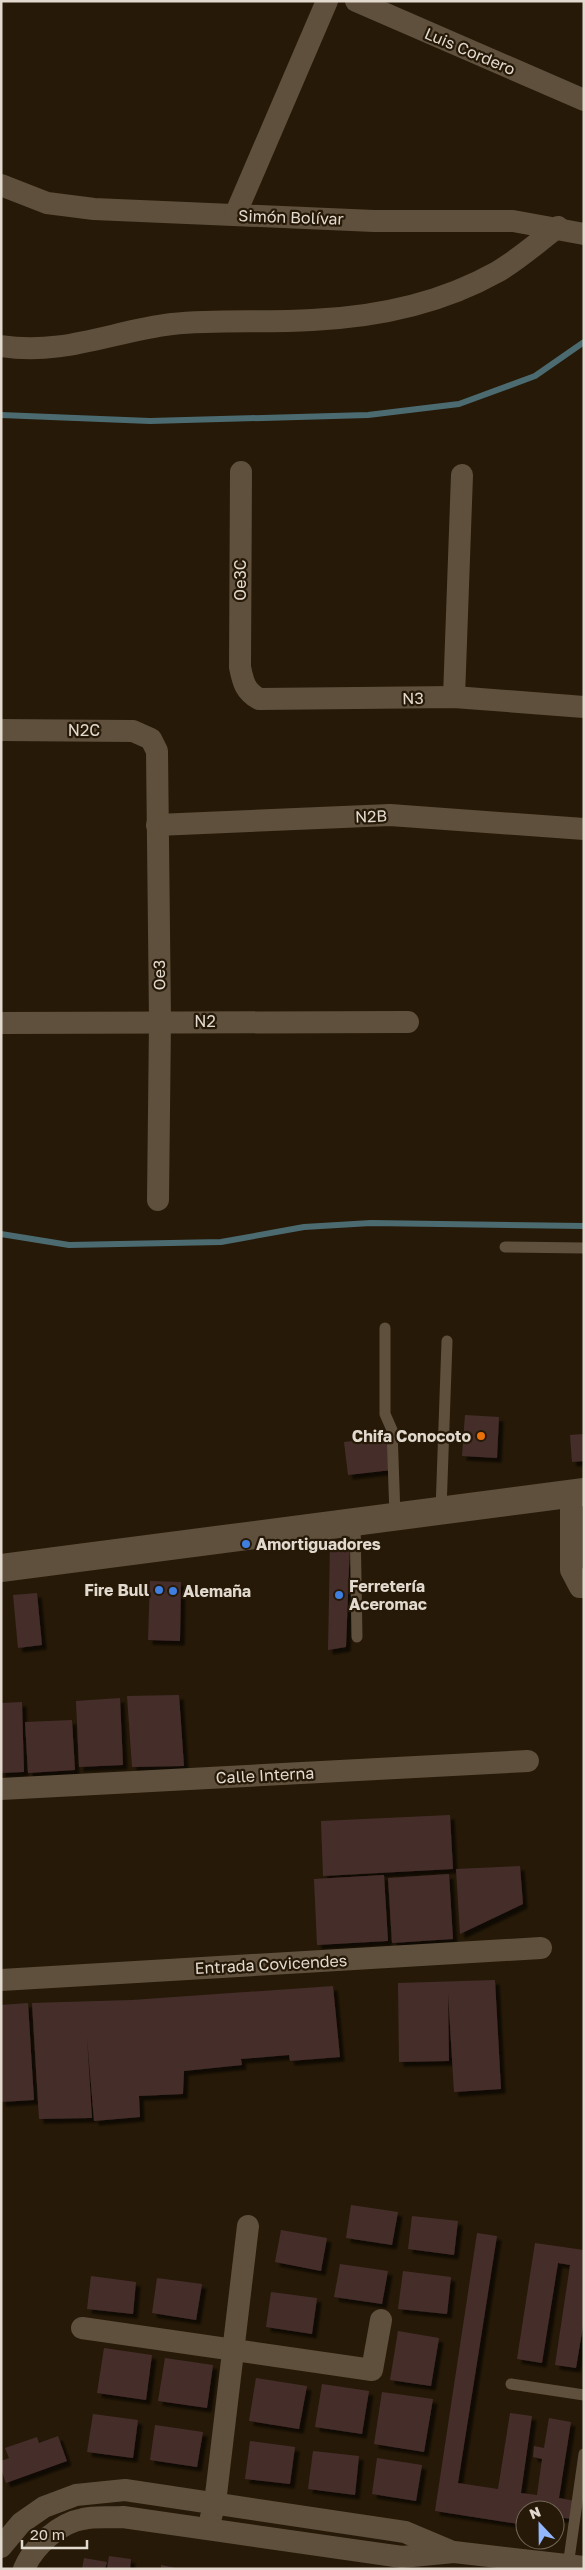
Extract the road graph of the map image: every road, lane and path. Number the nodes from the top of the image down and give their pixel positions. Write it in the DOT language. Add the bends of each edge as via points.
graph roads {
  1 [pos="327,1"];
  2 [pos="356,1"];
  3 [pos="584,100"];
  4 [pos="1,185"];
  5 [pos="235,215"];
  6 [pos="558,227"];
  7 [pos="584,234"];
  8 [pos="1,346"];
  9 [pos="241,472"];
  10 [pos="462,475"];
  11 [pos="246,688"];
  12 [pos="454,697"];
  13 [pos="584,707"];
  14 [pos="1,730"];
  15 [pos="158,750"];
  16 [pos="157,825"];
  17 [pos="584,829"];
  18 [pos="160,1021"];
  19 [pos="408,1022"];
  20 [pos="1,1023"];
  21 [pos="158,1200"];
  22 [pos="505,1247"];
  23 [pos="584,1248"];
  24 [pos="384,1328"];
  25 [pos="447,1342"];
  26 [pos="577,1493"];
  27 [pos="441,1510"];
  28 [pos="395,1516"];
  29 [pos="355,1521"];
  30 [pos="1,1568"];
  31 [pos="584,1588"];
  32 [pos="357,1637"];
  33 [pos="528,1761"];
  34 [pos="1,1788"];
  35 [pos="541,1948"];
  36 [pos="1,1980"];
  37 [pos="248,2226"];
  38 [pos="381,2320"];
  39 [pos="82,2328"];
  40 [pos="232,2349"];
  41 [pos="511,2384"];
  42 [pos="584,2395"];
  43 [pos="584,2454"];
  44 [pos="215,2503"];
  45 [pos="284,2514"];
  46 [pos="208,2528"];
  47 [pos="279,2539"];
  48 [pos="1,2546"];
  49 [pos="454,2552"];
  50 [pos="489,2563"];
  51 [pos="576,2566"];
  52 [pos="24,2569"];
  1 -- 5 [label="street"];
  2 -- 3 [label="street, Luis Cordero"];
  4 -- 5 [label="street, Simón Bolívar" via="47,203 94,209"];
  5 -- 6 [label="street, Simón Bolívar" via="436,222 513,221"];
  6 -- 7 [label="street, Simón Bolívar"];
  6 -- 8 [label="street" via="498,272 446,297 405,308 313,320 172,324 69,346 26,350"];
  9 -- 11 [label="street, Oe3C" via="240,667"];
  10 -- 12 [label="street"];
  11 -- 12 [label="street, N3" via="259,699"];
  12 -- 13 [label="street, N3"];
  14 -- 15 [label="street, N2C" via="133,731 151,739"];
  15 -- 16 [label="street, Oe3"];
  16 -- 17 [label="street, N2B" via="390,815"];
  16 -- 18 [label="street, Oe3"];
  18 -- 19 [label="street, N2"];
  18 -- 20 [label="street, N2"];
  18 -- 21 [label="street, Oe3"];
  22 -- 23 [label="lane"];
  24 -- 28 [label="lane" via="385,1414 392,1430"];
  25 -- 27 [label="lane"];
  26 -- 27 [label="main road"];
  26 -- 31 [label="street" via="571,1570 580,1587"];
  27 -- 28 [label="main road"];
  28 -- 29 [label="main road"];
  29 -- 30 [label="main road"];
  29 -- 32 [label="lane"];
  33 -- 34 [label="street, Calle Interna"];
  35 -- 36 [label="street, Entrada Covicendes"];
  37 -- 40 [label="street"];
  38 -- 40 [label="street" via="372,2370"];
  39 -- 40 [label="street"];
  40 -- 44 [label="street"];
  41 -- 42 [label="lane"];
  43 -- 51 [label="lane"];
  44 -- 45 [label="street"];
  44 -- 46 [label="street"];
  44 -- 48 [label="street" via="125,2490 76,2495 44,2507 21,2523"];
  45 -- 47 [label="street"];
  45 -- 49 [label="street" via="405,2532"];
  46 -- 47 [label="street"];
  46 -- 52 [label="street" via="122,2517 82,2519 57,2530 28,2558"];
  47 -- 49 [label="street" via="402,2558"];
  49 -- 50 [label="street"];
  50 -- 51 [label="street"];
}
